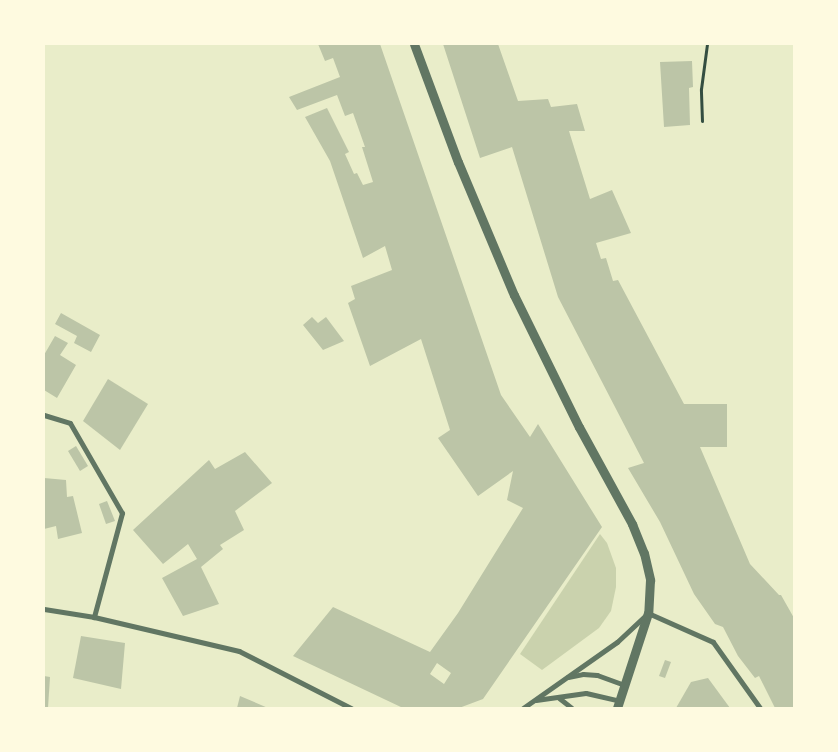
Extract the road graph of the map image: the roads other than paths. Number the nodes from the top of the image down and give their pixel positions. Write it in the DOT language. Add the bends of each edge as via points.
graph roads {
  1 [pos="414,44"];
  2 [pos="44,415"];
  3 [pos="44,609"];
  4 [pos="648,613"];
  5 [pos="94,618"];
  6 [pos="565,677"];
  7 [pos="625,685"];
  8 [pos="559,698"];
  9 [pos="536,700"];
  10 [pos="619,705"];
  11 [pos="351,708"];
  12 [pos="523,708"];
  13 [pos="572,708"];
  14 [pos="760,708"];
  1 -- 4 [label="street" via="458,162 514,295 644,553 650,580"];
  2 -- 5 [label="street" via="70,423 122,513"];
  3 -- 5 [label="street"];
  4 -- 6 [label="street" via="617,642"];
  4 -- 7 [label="street"];
  4 -- 14 [label="street" via="713,642"];
  5 -- 11 [label="street" via="239,651"];
  6 -- 7 [label="street" via="597,675"];
  6 -- 9 [label="street"];
  7 -- 10 [label="street"];
  8 -- 9 [label="street"];
  8 -- 10 [label="street" via="586,693"];
  8 -- 13 [label="street"];
  9 -- 12 [label="street"];
}
